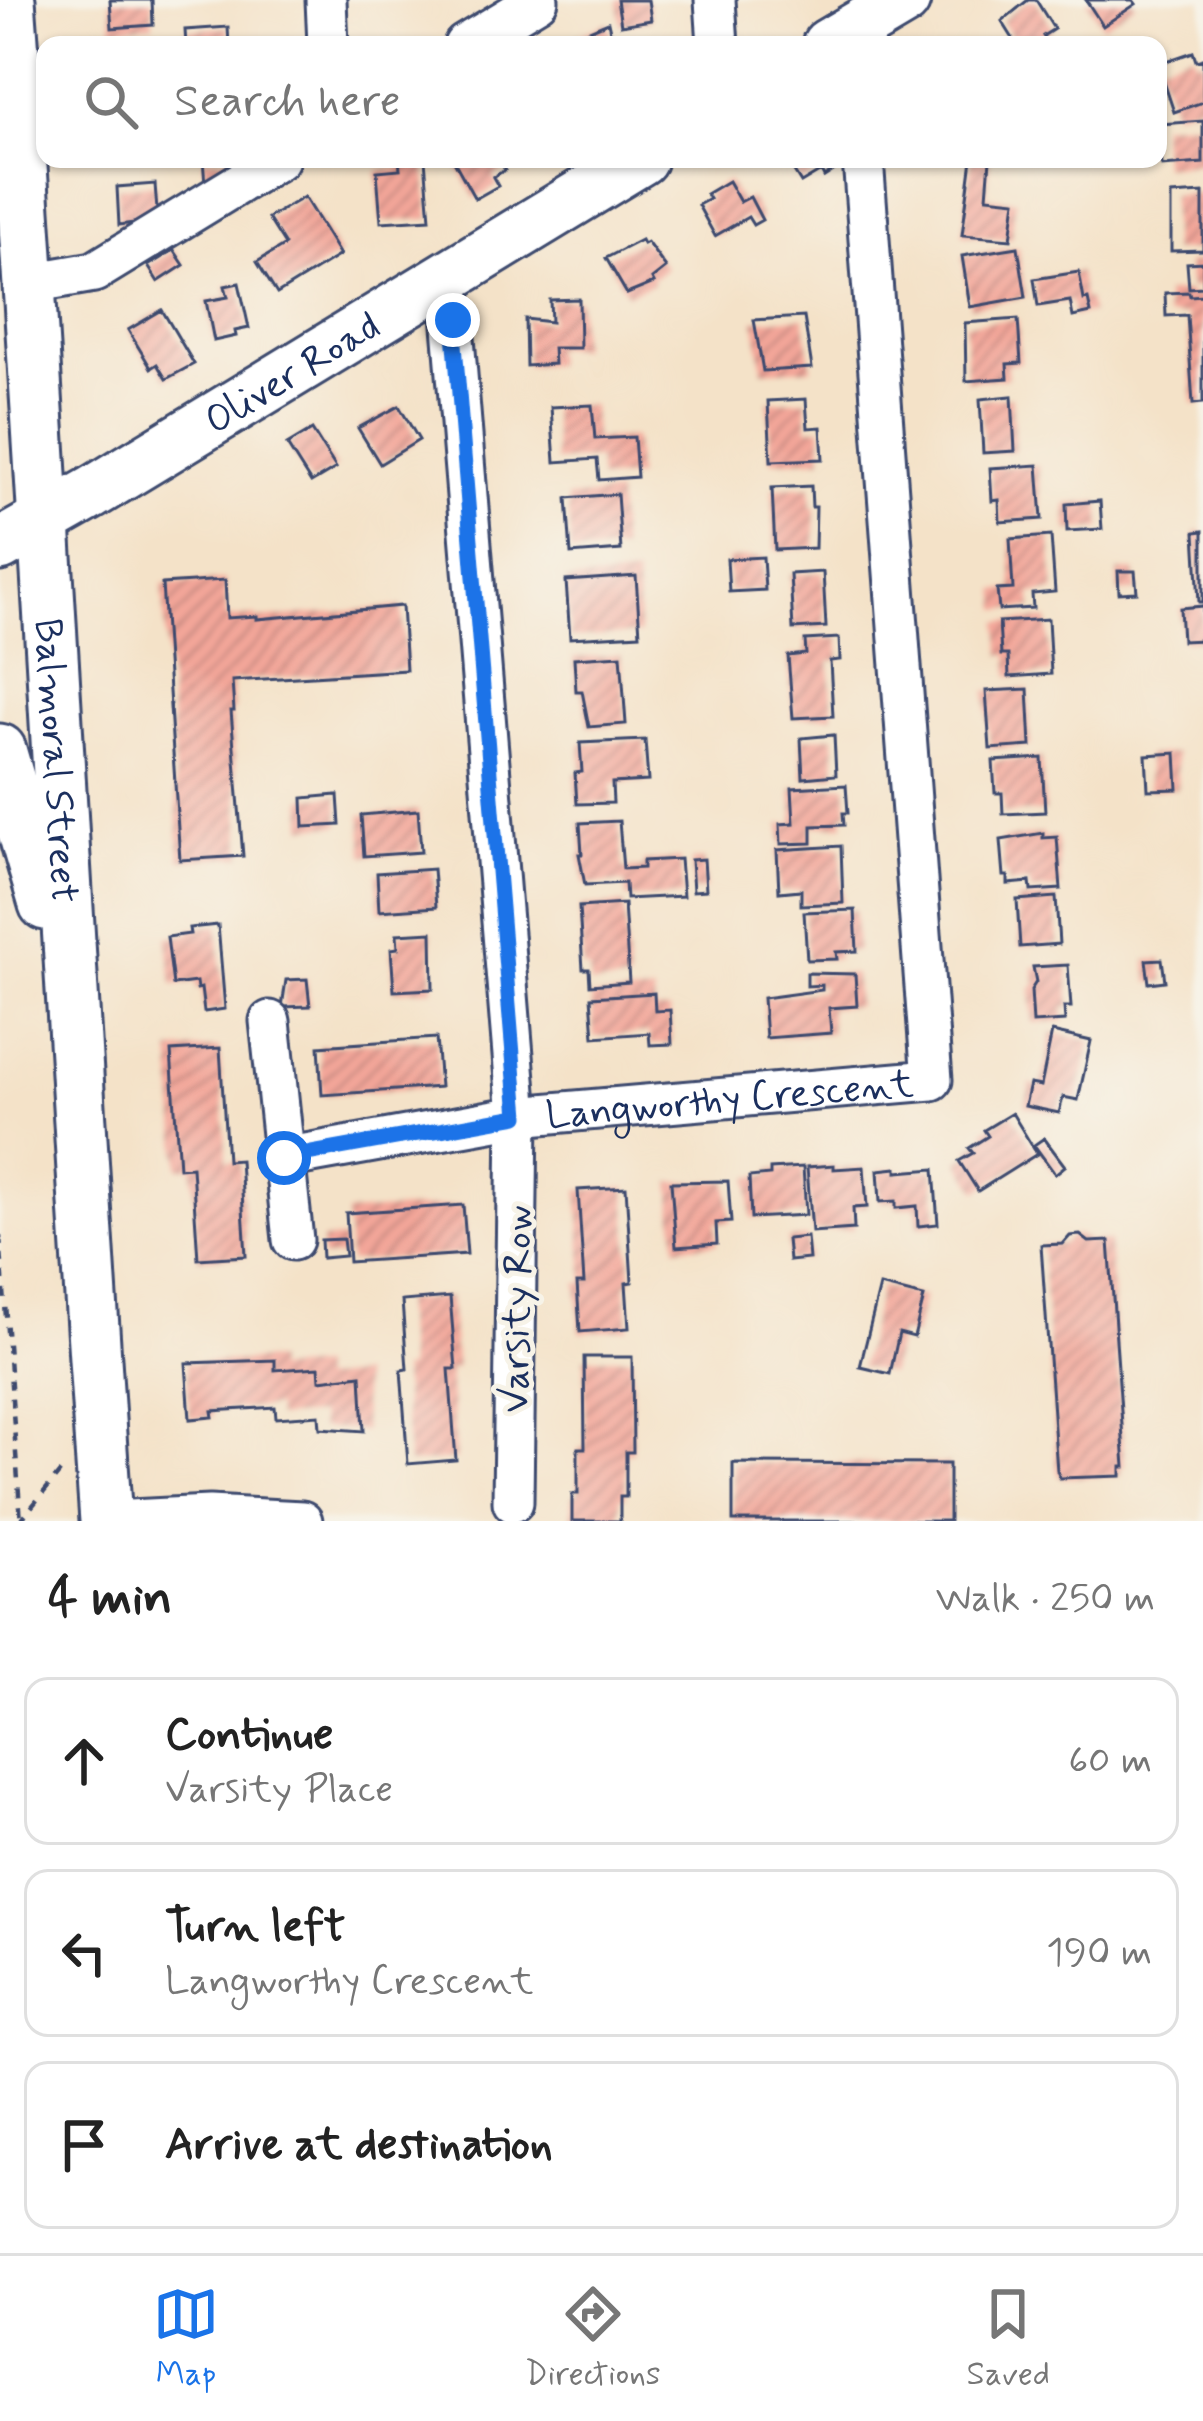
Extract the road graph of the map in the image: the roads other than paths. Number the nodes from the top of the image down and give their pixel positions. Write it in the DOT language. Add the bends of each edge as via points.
graph roads {
  1 [pos="9,0"];
  2 [pos="326,0"];
  3 [pos="538,0"];
  4 [pos="715,0"];
  5 [pos="904,0"];
  6 [pos="328,36"];
  7 [pos="479,36"];
  8 [pos="717,36"];
  9 [pos="852,36"];
  10 [pos="264,168"];
  11 [pos="626,168"];
  12 [pos="864,168"];
  13 [pos="449,277"];
  14 [pos="30,283"];
  15 [pos="46,518"];
  16 [pos="0,545"];
  17 [pos="0,749"];
  18 [pos="69,987"];
  19 [pos="270,1021"];
  20 [pos="518,1116"];
  21 [pos="284,1158"];
  22 [pos="293,1240"];
  23 [pos="513,1502"];
  24 [pos="108,1521"];
  25 [pos="302,1521"];
  1 -- 14 [label="main road, Balmoral Street"];
  2 -- 6 [label="street"];
  3 -- 7 [label="street"];
  4 -- 8 [label="street"];
  5 -- 9 [label="main road"];
  10 -- 14 [label="street" via="94,272"];
  11 -- 13 [label="main road, Oliver Road"];
  12 -- 20 [label="street, Langworthy Crescent" via="932,1080"];
  13 -- 15 [label="main road, Oliver Road"];
  13 -- 20 [label="street, Langworthy Crescent"];
  14 -- 15 [label="main road, Balmoral Street"];
  15 -- 16 [label="main road, Oliver Road"];
  15 -- 18 [label="main road, Balmoral Street"];
  17 -- 18 [label="main road"];
  18 -- 24 [label="main road, Balmoral Street"];
  19 -- 21 [label="street"];
  20 -- 21 [label="street"];
  20 -- 23 [label="street, Varsity Row"];
  21 -- 22 [label="street"];
  24 -- 25 [label="street"];
}
